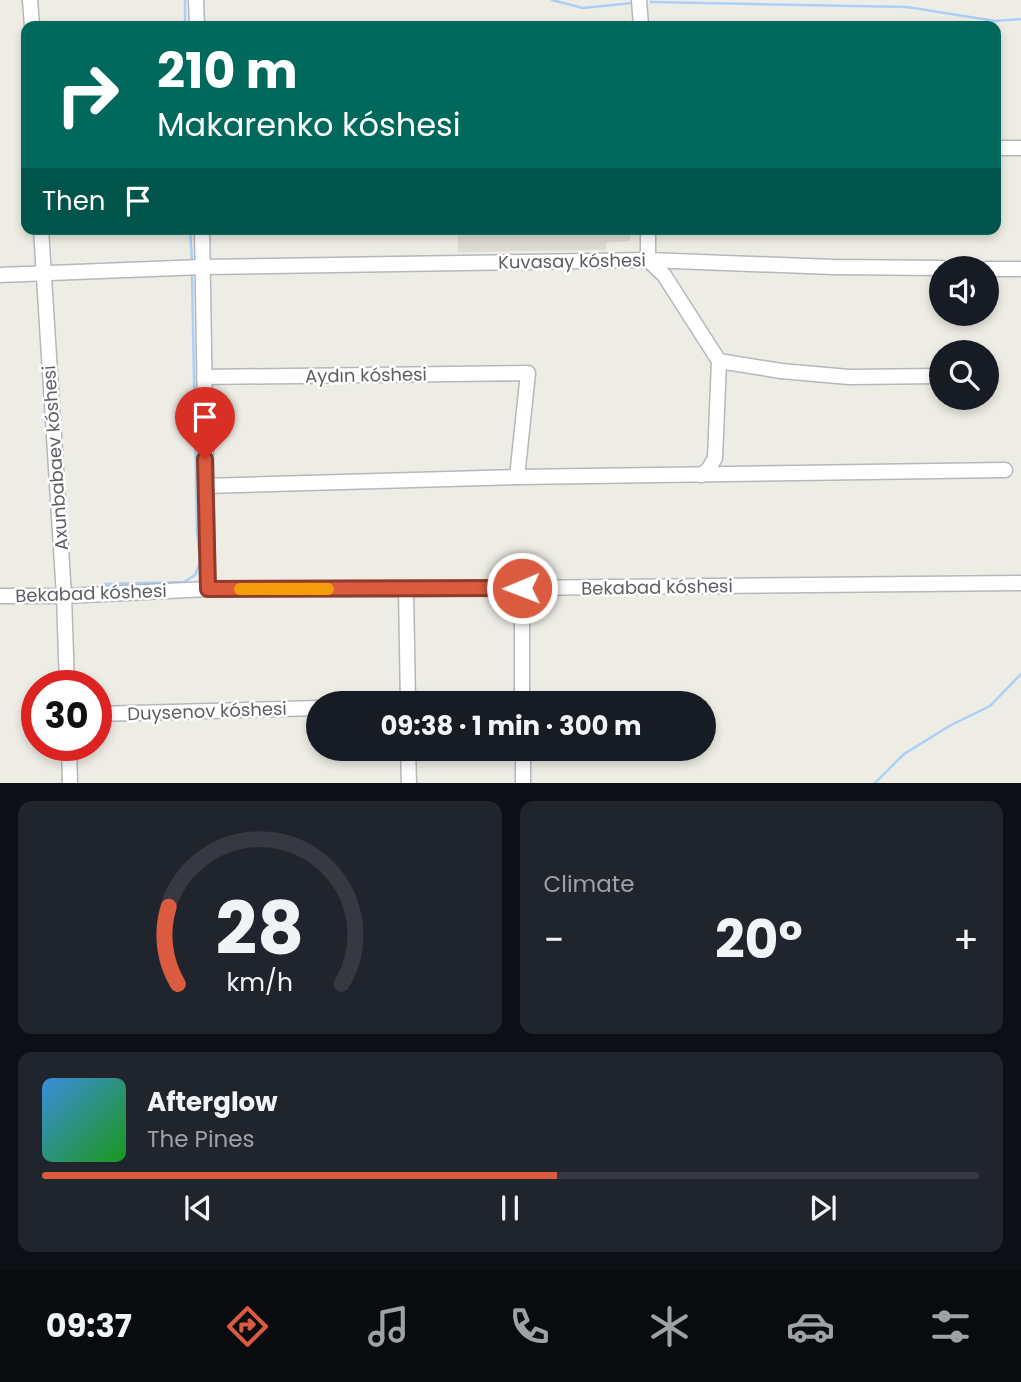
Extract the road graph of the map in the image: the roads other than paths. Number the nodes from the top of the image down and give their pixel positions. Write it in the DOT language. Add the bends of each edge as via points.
graph roads {
  1 [pos="30,0"];
  2 [pos="196,0"];
  3 [pos="639,0"];
  4 [pos="32,21"];
  5 [pos="197,21"];
  6 [pos="641,21"];
  7 [pos="1001,148"];
  8 [pos="1021,148"];
  9 [pos="41,235"];
  10 [pos="202,235"];
  11 [pos="648,235"];
  12 [pos="648,260"];
  13 [pos="202,267"];
  14 [pos="929,268"];
  15 [pos="999,269"];
  16 [pos="1018,269"];
  17 [pos="43,274"];
  18 [pos="0,275"];
  19 [pos="719,361"];
  20 [pos="929,376"];
  21 [pos="204,377"];
  22 [pos="1005,470"];
  23 [pos="701,475"];
  24 [pos="517,477"];
  25 [pos="206,486"];
  26 [pos="1021,583"];
  27 [pos="522,588"];
  28 [pos="208,589"];
  29 [pos="406,589"];
  30 [pos="0,596"];
  31 [pos="64,596"];
  32 [pos="66,670"];
  33 [pos="408,691"];
  34 [pos="522,691"];
  35 [pos="306,708"];
  36 [pos="112,714"];
  37 [pos="69,761"];
  38 [pos="408,761"];
  39 [pos="523,761"];
  40 [pos="70,783"];
  41 [pos="409,783"];
  42 [pos="523,783"];
  1 -- 4 [label="street"];
  2 -- 5 [label="street"];
  3 -- 6 [label="street"];
  7 -- 8 [label="street"];
  9 -- 17 [label="street, Axunbabaev kóshesi"];
  10 -- 13 [label="street"];
  11 -- 12 [label="street"];
  12 -- 13 [label="street, Kuvasay kóshesi"];
  12 -- 14 [label="street, Kuvasay kóshesi"];
  12 -- 19 [label="street" via="664,275"];
  13 -- 17 [label="street, Kuvasay kóshesi"];
  13 -- 21 [label="street"];
  15 -- 16 [label="street"];
  17 -- 18 [label="street, Kuvasay kóshesi"];
  17 -- 31 [label="street, Axunbabaev kóshesi"];
  19 -- 20 [label="street" via="849,377"];
  19 -- 23 [label="street" via="715,458"];
  21 -- 24 [label="street, Aydın kóshesi" via="528,373"];
  21 -- 25 [label="street"];
  22 -- 23 [label="street"];
  23 -- 24 [label="street"];
  24 -- 25 [label="street"];
  25 -- 28 [label="street"];
  26 -- 27 [label="street, Bekabad kóshesi"];
  27 -- 29 [label="street, Bekabad kóshesi"];
  27 -- 34 [label="street"];
  28 -- 29 [label="street, Bekabad kóshesi"];
  28 -- 31 [label="street, Bekabad kóshesi"];
  29 -- 33 [label="street"];
  30 -- 31 [label="street, Bekabad kóshesi"];
  31 -- 32 [label="street, Axunbabaev kóshesi"];
  35 -- 36 [label="street, Duysenov kóshesi"];
  37 -- 40 [label="street"];
  38 -- 41 [label="street"];
  39 -- 42 [label="street"];
}
